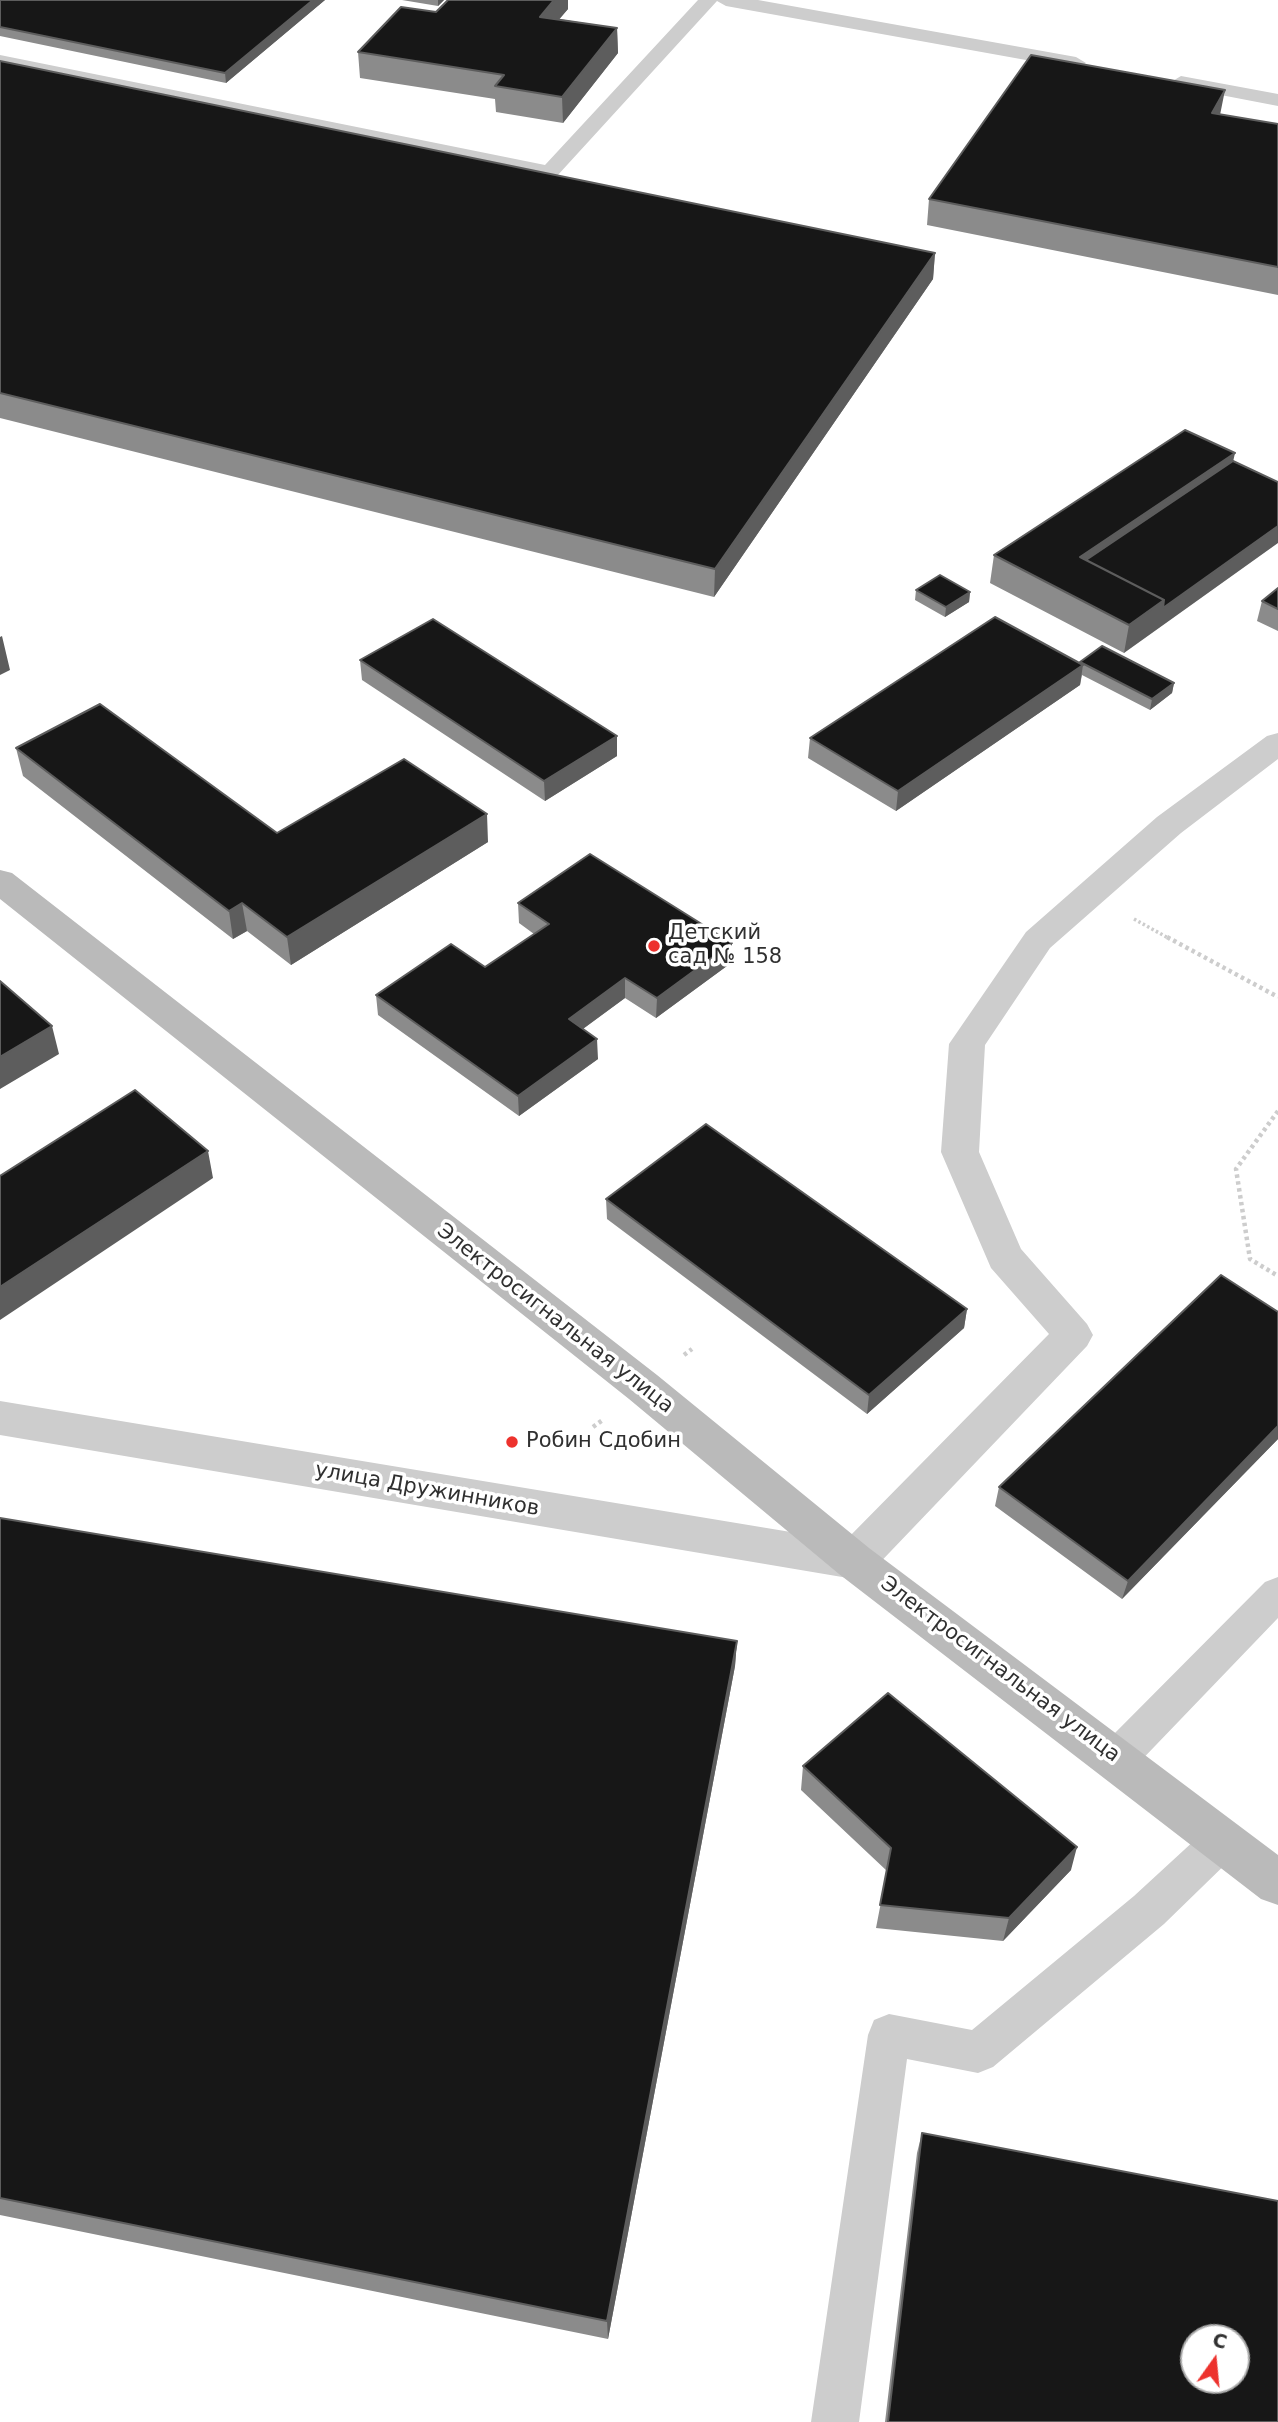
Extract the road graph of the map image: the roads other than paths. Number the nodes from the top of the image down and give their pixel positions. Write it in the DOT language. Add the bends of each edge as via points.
graph roads {
  1 [pos="708,0"];
  2 [pos="726,0"];
  3 [pos="0,61"];
  4 [pos="1089,66"];
  5 [pos="1157,78"];
  6 [pos="1278,100"];
  7 [pos="1278,743"];
  8 [pos="0,881"];
  9 [pos="0,1418"];
  10 [pos="854,1561"];
  11 [pos="1278,1593"];
  12 [pos="1117,1758"];
  13 [pos="1223,1840"];
  14 [pos="1278,1883"];
  15 [pos="835,2422"];
  1 -- 3 [label="lane" via="551,172"];
  2 -- 4 [label="lane"];
  5 -- 6 [label="lane"];
  7 -- 10 [label="street" via="1169,825 1038,940 967,1044 960,1153 1005,1257 1073,1335"];
  8 -- 10 [label="street, Электросигнальная улица" via="643,1387"];
  9 -- 10 [label="street, улица Дружинников"];
  10 -- 12 [label="street, Электросигнальная улица"];
  11 -- 12 [label="lane"];
  12 -- 13 [label="street, Электросигнальная улица"];
  13 -- 14 [label="street, Электросигнальная улица"];
  13 -- 15 [label="lane" via="1149,1910 978,2052 889,2035"];
}
